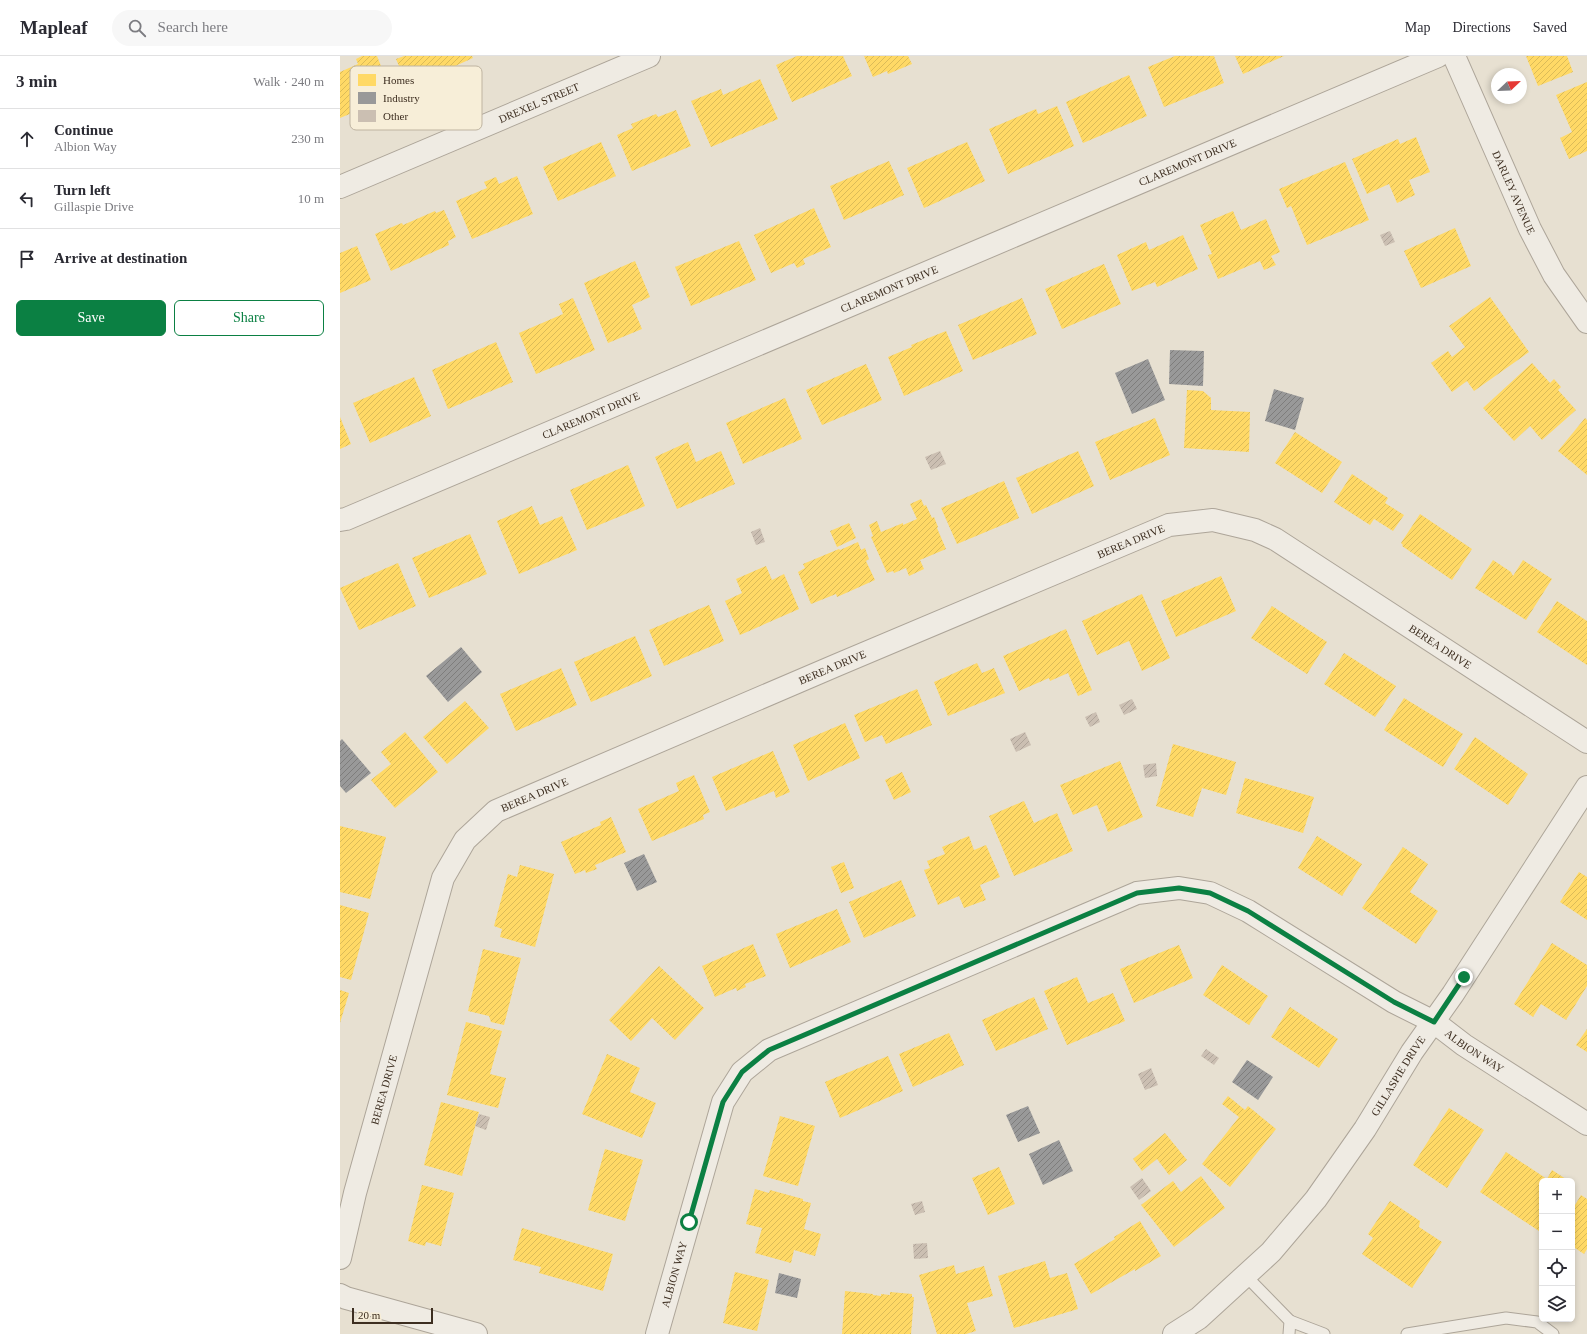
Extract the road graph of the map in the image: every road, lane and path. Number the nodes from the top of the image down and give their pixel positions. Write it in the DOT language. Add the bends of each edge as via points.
graph roads {
  1 [pos="648,56"];
  2 [pos="1438,56"];
  3 [pos="1454,56"];
  4 [pos="482,127"];
  5 [pos="474,130"];
  6 [pos="340,187"];
  7 [pos="1587,322"];
  8 [pos="340,520"];
  9 [pos="1587,742"];
  10 [pos="1587,787"];
  11 [pos="1434,1022"];
  12 [pos="1587,1124"];
  13 [pos="340,1258"];
  14 [pos="1245,1275"];
  15 [pos="340,1295"];
  16 [pos="1290,1321"];
  17 [pos="476,1334"];
  18 [pos="657,1334"];
  19 [pos="1174,1334"];
  20 [pos="1289,1334"];
  21 [pos="1324,1334"];
  22 [pos="1407,1334"];
  23 [pos="1553,1334"];
  1 -- 4 [label="street, DREXEL STREET"];
  2 -- 8 [label="street, CLAREMONT DRIVE" via="552,433"];
  3 -- 7 [label="street, DARLEY AVENUE" via="1530,229 1554,275"];
  5 -- 6 [label="street, DREXEL STREET"];
  9 -- 13 [label="street, BEREA DRIVE" via="1275,539 1255,530 1213,520 1170,525 496,811 465,840 443,878"];
  10 -- 11 [label="street, GILLASPIE DRIVE"];
  11 -- 12 [label="street, ALBION WAY" via="1464,1045"];
  11 -- 14 [label="street, GILLASPIE DRIVE" via="1316,1199 1271,1252"];
  11 -- 18 [label="street, ALBION WAY" via="1394,1002 1248,911 1210,893 1179,888 1137,893 769,1050 742,1072 723,1102"];
  14 -- 16 [label="lane"];
  14 -- 19 [label="street, GILLASPIE DRIVE" via="1199,1318"];
  15 -- 17 [label="street"];
  16 -- 20 [label="lane"];
  16 -- 21 [label="lane"];
  22 -- 23 [label="lane" via="1506,1318 1537,1322"];
}
